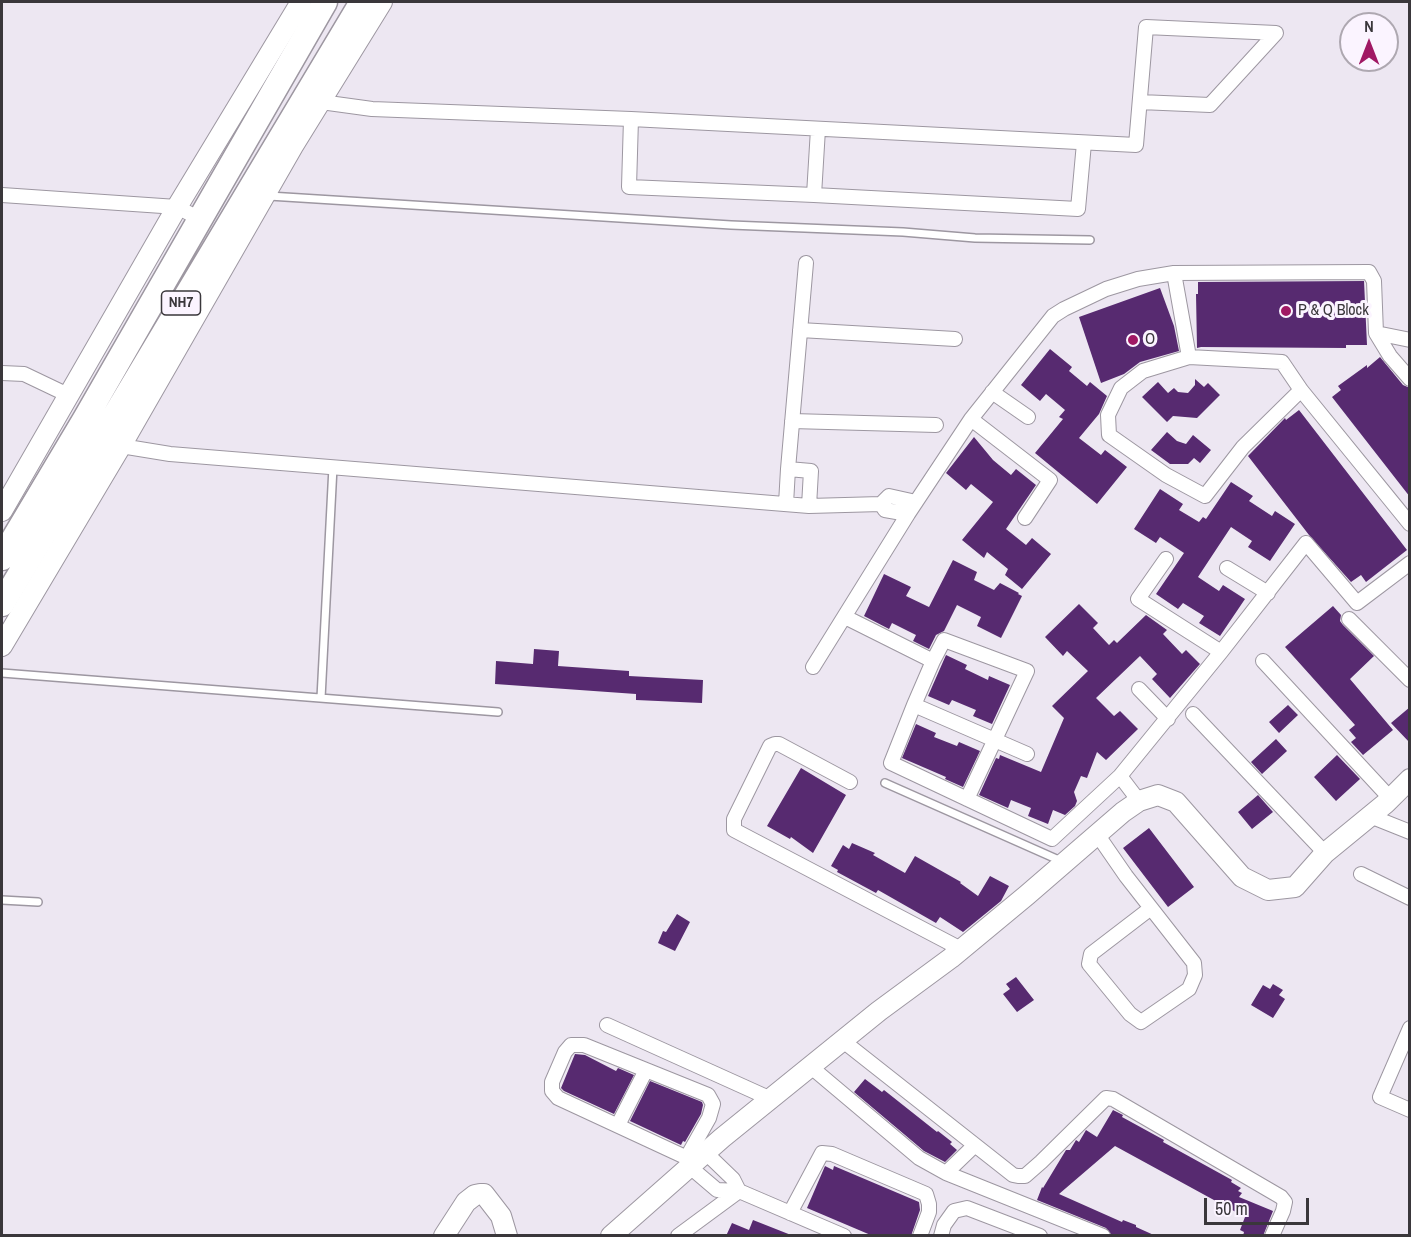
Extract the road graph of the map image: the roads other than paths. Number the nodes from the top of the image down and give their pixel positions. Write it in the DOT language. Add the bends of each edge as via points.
graph roads {
  1 [pos="301,2"];
  2 [pos="325,2"];
  3 [pos="362,2"];
  4 [pos="382,2"];
  5 [pos="321,102"];
  6 [pos="1140,102"];
  7 [pos="631,119"];
  8 [pos="818,129"];
  9 [pos="1084,143"];
  10 [pos="2,195"];
  11 [pos="265,195"];
  12 [pos="814,195"];
  13 [pos="177,207"];
  14 [pos="200,219"];
  15 [pos="1090,240"];
  16 [pos="806,263"];
  17 [pos="1174,273"];
  18 [pos="800,330"];
  19 [pos="1376,333"];
  20 [pos="955,339"];
  21 [pos="1410,340"];
  22 [pos="1190,357"];
  23 [pos="2,373"];
  24 [pos="1410,379"];
  25 [pos="1301,390"];
  26 [pos="992,392"];
  27 [pos="68,395"];
  28 [pos="1028,417"];
  29 [pos="971,419"];
  30 [pos="792,421"];
  31 [pos="936,425"];
  32 [pos="121,446"];
  33 [pos="333,468"];
  34 [pos="788,469"];
  35 [pos="786,504"];
  36 [pos="809,506"];
  37 [pos="912,508"];
  38 [pos="2,511"];
  39 [pos="1024,518"];
  40 [pos="1410,524"];
  41 [pos="2,558"];
  42 [pos="1166,559"];
  43 [pos="1410,563"];
  44 [pos="1227,568"];
  45 [pos="1268,593"];
  46 [pos="2,604"];
  47 [pos="844,617"];
  48 [pos="1349,620"];
  49 [pos="2,646"];
  50 [pos="1221,652"];
  51 [pos="933,661"];
  52 [pos="1263,661"];
  53 [pos="813,667"];
  54 [pos="2,673"];
  55 [pos="1410,680"];
  56 [pos="1139,689"];
  57 [pos="321,698"];
  58 [pos="914,705"];
  59 [pos="498,712"];
  60 [pos="1193,714"];
  61 [pos="1168,718"];
  62 [pos="994,740"];
  63 [pos="1027,754"];
  64 [pos="1120,776"];
  65 [pos="1410,779"];
  66 [pos="850,782"];
  67 [pos="885,783"];
  68 [pos="1390,798"];
  69 [pos="967,799"];
  70 [pos="1139,801"];
  71 [pos="1370,816"];
  72 [pos="1410,832"];
  73 [pos="1097,834"];
  74 [pos="1325,853"];
  75 [pos="1065,862"];
  76 [pos="1360,874"];
  77 [pos="1410,898"];
  78 [pos="2,900"];
  79 [pos="38,902"];
  80 [pos="1151,908"];
  81 [pos="961,949"];
  82 [pos="607,1025"];
  83 [pos="1410,1028"];
  84 [pos="843,1041"];
  85 [pos="811,1066"];
  86 [pos="646,1070"];
  87 [pos="771,1099"];
  88 [pos="1410,1110"];
  89 [pos="618,1125"];
  90 [pos="975,1145"];
  91 [pos="695,1160"];
  92 [pos="946,1173"];
  93 [pos="739,1191"];
  94 [pos="790,1213"];
  95 [pos="444,1236"];
  96 [pos="507,1236"];
  97 [pos="611,1236"];
  98 [pos="678,1236"];
  99 [pos="844,1236"];
  100 [pos="920,1236"];
  101 [pos="941,1236"];
  102 [pos="1040,1236"];
  103 [pos="1103,1236"];
  104 [pos="1272,1236"];
  1 -- 13 [label="street"];
  2 -- 14 [label="highway, NH7"];
  3 -- 46 [label="highway, NH7"];
  4 -- 5 [label="street"];
  5 -- 7 [label="street" via="372,110"];
  5 -- 11 [label="street"];
  6 -- 6 [label="street" via="1146,27 1276,33 1210,105"];
  6 -- 9 [label="street" via="1136,145"];
  7 -- 8 [label="street"];
  7 -- 12 [label="street" via="629,187"];
  8 -- 9 [label="street"];
  8 -- 12 [label="street"];
  9 -- 12 [label="street" via="1078,209"];
  10 -- 13 [label="street"];
  11 -- 15 [label="lane" via="731,225"];
  11 -- 32 [label="street"];
  13 -- 14 [label="street"];
  13 -- 27 [label="street"];
  14 -- 41 [label="highway, NH7"];
  16 -- 18 [label="street"];
  17 -- 19 [label="street" via="1369,272 1374,281"];
  17 -- 22 [label="street"];
  17 -- 26 [label="street" via="1106,289 1053,316"];
  18 -- 20 [label="street"];
  18 -- 30 [label="street"];
  19 -- 21 [label="street"];
  19 -- 24 [label="street"];
  22 -- 25 [label="street" via="1282,362"];
  22 -- 25 [label="street" via="1143,371 1121,388 1108,415 1109,435 1166,475 1205,496 1243,447"];
  23 -- 27 [label="street" via="24,374"];
  25 -- 40 [label="street"];
  26 -- 28 [label="street"];
  26 -- 29 [label="street"];
  27 -- 38 [label="street"];
  29 -- 37 [label="street"];
  29 -- 39 [label="street" via="1050,480"];
  30 -- 31 [label="street"];
  30 -- 34 [label="street"];
  32 -- 33 [label="street"];
  32 -- 49 [label="street"];
  33 -- 35 [label="street"];
  33 -- 57 [label="lane"];
  34 -- 35 [label="street"];
  34 -- 36 [label="street" via="811,471"];
  35 -- 36 [label="street"];
  36 -- 37 [label="street" via="881,504 888,496"];
  37 -- 47 [label="street"];
  42 -- 50 [label="street" via="1138,599"];
  43 -- 45 [label="street" via="1357,603 1306,543"];
  44 -- 45 [label="street"];
  45 -- 50 [label="street"];
  47 -- 51 [label="street"];
  47 -- 53 [label="street"];
  48 -- 55 [label="street"];
  50 -- 61 [label="street"];
  51 -- 58 [label="street"];
  51 -- 62 [label="street" via="944,640 1027,670"];
  52 -- 68 [label="street"];
  54 -- 57 [label="lane"];
  56 -- 61 [label="street"];
  57 -- 59 [label="lane"];
  58 -- 62 [label="street"];
  58 -- 69 [label="street" via="891,763"];
  60 -- 74 [label="street"];
  61 -- 64 [label="street"];
  62 -- 63 [label="street"];
  62 -- 69 [label="street"];
  64 -- 69 [label="street" via="1052,838"];
  64 -- 70 [label="street"];
  65 -- 68 [label="street"];
  66 -- 81 [label="street" via="779,744 770,746 734,819 734,830"];
  67 -- 75 [label="lane"];
  68 -- 71 [label="street"];
  70 -- 73 [label="street"];
  70 -- 74 [label="street" via="1158,795 1176,802 1242,877 1268,890 1295,887"];
  71 -- 72 [label="street"];
  71 -- 74 [label="street"];
  73 -- 75 [label="street"];
  73 -- 80 [label="street"];
  75 -- 81 [label="street"];
  76 -- 77 [label="street"];
  78 -- 79 [label="lane"];
  80 -- 80 [label="street" via="1194,963 1195,975 1189,989 1141,1022 1089,964 1091,954"];
  81 -- 84 [label="street"];
  82 -- 87 [label="street"];
  83 -- 88 [label="street" via="1380,1097"];
  84 -- 85 [label="street"];
  84 -- 90 [label="street"];
  85 -- 87 [label="street"];
  85 -- 92 [label="street" via="919,1158"];
  86 -- 89 [label="street"];
  86 -- 89 [label="street" via="584,1045 571,1045 565,1052 552,1091 558,1098"];
  86 -- 91 [label="street" via="708,1095 713,1104"];
  87 -- 91 [label="street"];
  89 -- 91 [label="street"];
  90 -- 92 [label="street"];
  90 -- 104 [label="street" via="1013,1175 1025,1176 1106,1098 1113,1099 1281,1197 1285,1202"];
  91 -- 93 [label="street" via="733,1179"];
  91 -- 93 [label="street" via="717,1190"];
  91 -- 97 [label="street"];
  92 -- 103 [label="street"];
  93 -- 94 [label="street"];
  93 -- 98 [label="street"];
  94 -- 99 [label="street"];
  94 -- 100 [label="street" via="822,1153 832,1154 926,1194 929,1212"];
  95 -- 96 [label="street" via="466,1202 484,1194 501,1216"];
  101 -- 102 [label="street" via="954,1210 967,1208"];
}
